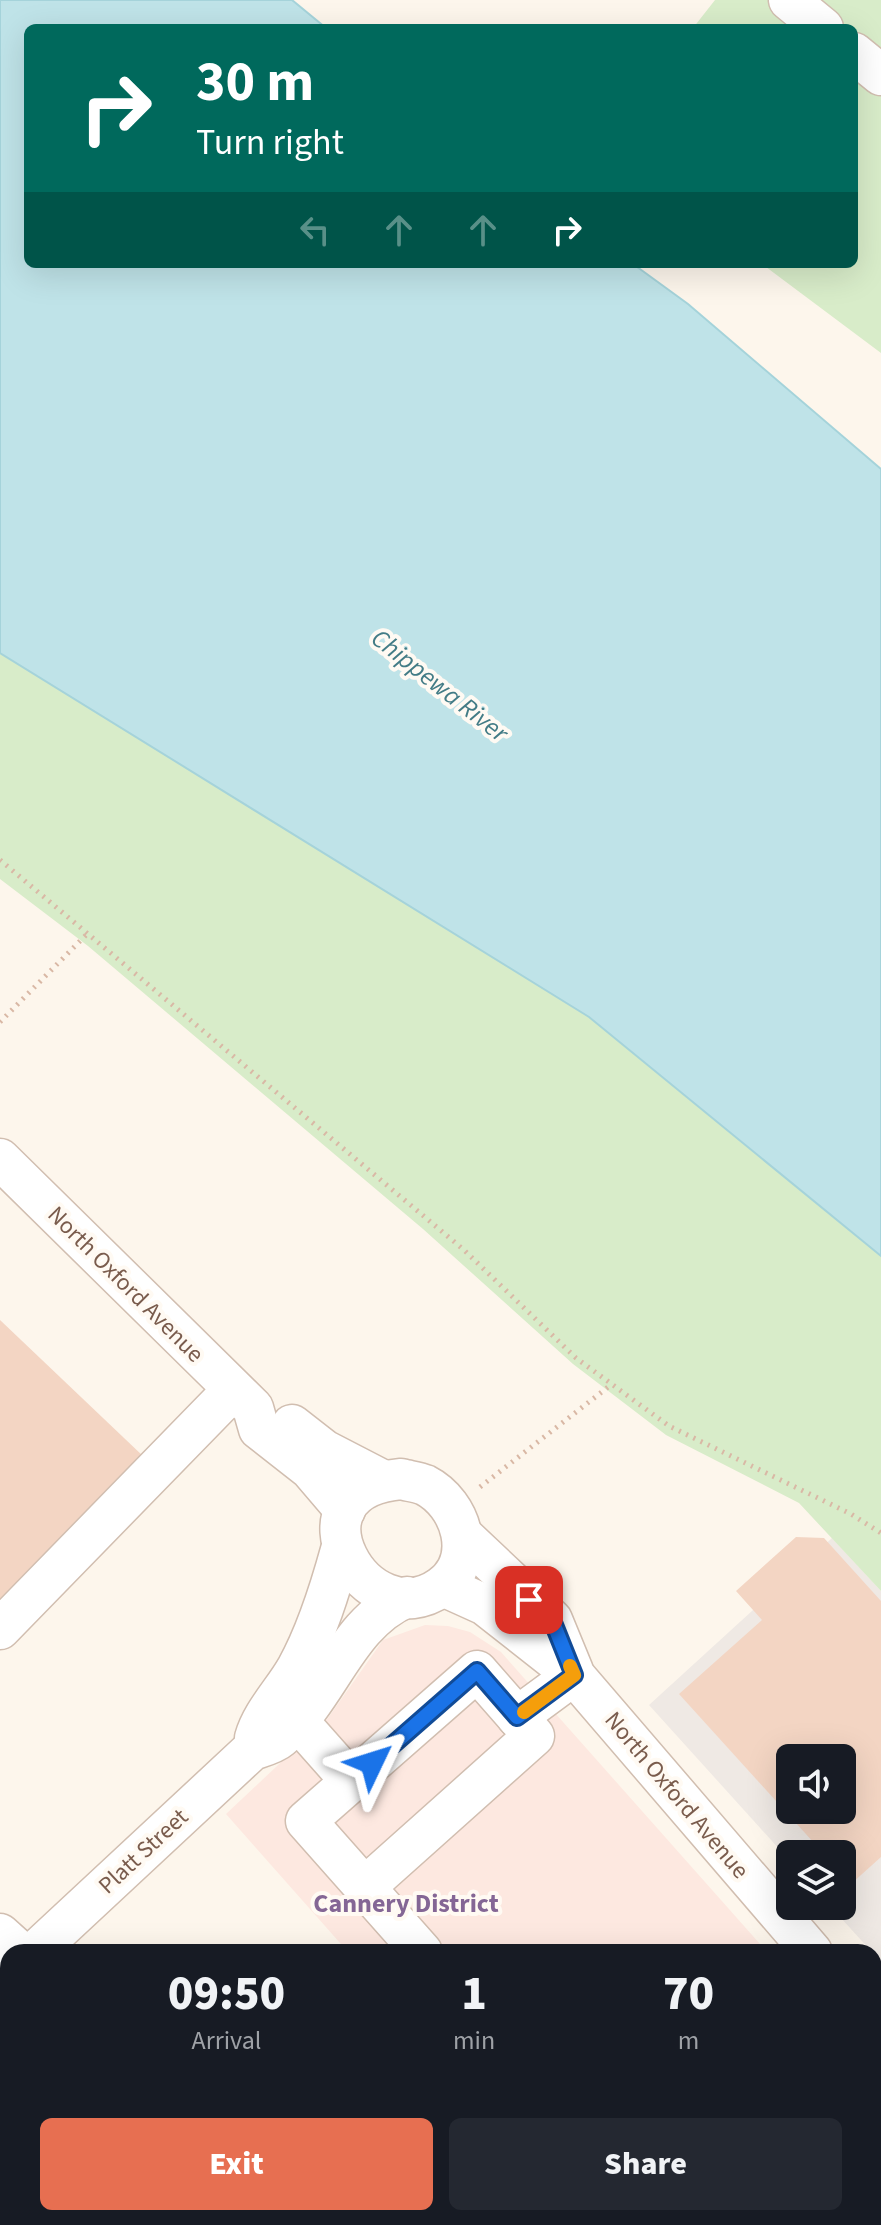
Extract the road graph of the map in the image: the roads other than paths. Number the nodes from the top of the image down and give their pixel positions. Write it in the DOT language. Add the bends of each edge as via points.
graph roads {
  1 [pos="789,0"];
  2 [pos="818,24"];
  3 [pos="858,56"];
  4 [pos="881,75"];
  5 [pos="0,1159"];
  6 [pos="243,1399"];
  7 [pos="382,1480"];
  8 [pos="345,1510"];
  9 [pos="463,1536"];
  10 [pos="341,1550"];
  11 [pos="425,1591"];
  12 [pos="0,1629"];
  13 [pos="574,1675"];
  14 [pos="517,1717"];
  15 [pos="296,1719"];
  16 [pos="252,1750"];
  17 [pos="351,1781"];
  18 [pos="365,1887"];
  19 [pos="0,1934"];
  20 [pos="31,1944"];
  21 [pos="47,1944"];
  22 [pos="415,1944"];
  23 [pos="805,1944"];
  1 -- 2 [label="street"];
  3 -- 4 [label="street"];
  5 -- 6 [label="street, North Oxford Avenue"];
  6 -- 7 [label="street, North Oxford Avenue" via="274,1411 324,1450"];
  6 -- 8 [label="street, North Oxford Avenue" via="259,1429 310,1469"];
  6 -- 12 [label="street"];
  7 -- 8 [label="street"];
  7 -- 9 [label="street" via="424,1485 443,1499"];
  8 -- 10 [label="street"];
  9 -- 11 [label="street" via="463,1557 455,1574"];
  9 -- 13 [label="street, North Oxford Avenue" via="552,1620"];
  10 -- 11 [label="street" via="350,1566 387,1593"];
  10 -- 16 [label="street, Platt Street" via="299,1664 259,1725"];
  11 -- 13 [label="street, North Oxford Avenue" via="485,1605"];
  11 -- 15 [label="street, Platt Street" via="386,1606 366,1625"];
  13 -- 14 [label="street"];
  13 -- 23 [label="street, North Oxford Avenue"];
  14 -- 17 [label="street" via="477,1671"];
  14 -- 18 [label="street" via="534,1736"];
  15 -- 16 [label="street, Platt Street" via="279,1740"];
  15 -- 17 [label="street"];
  16 -- 21 [label="street, Platt Street"];
  17 -- 18 [label="street" via="306,1821"];
  18 -- 22 [label="street"];
  19 -- 20 [label="street"];
}
